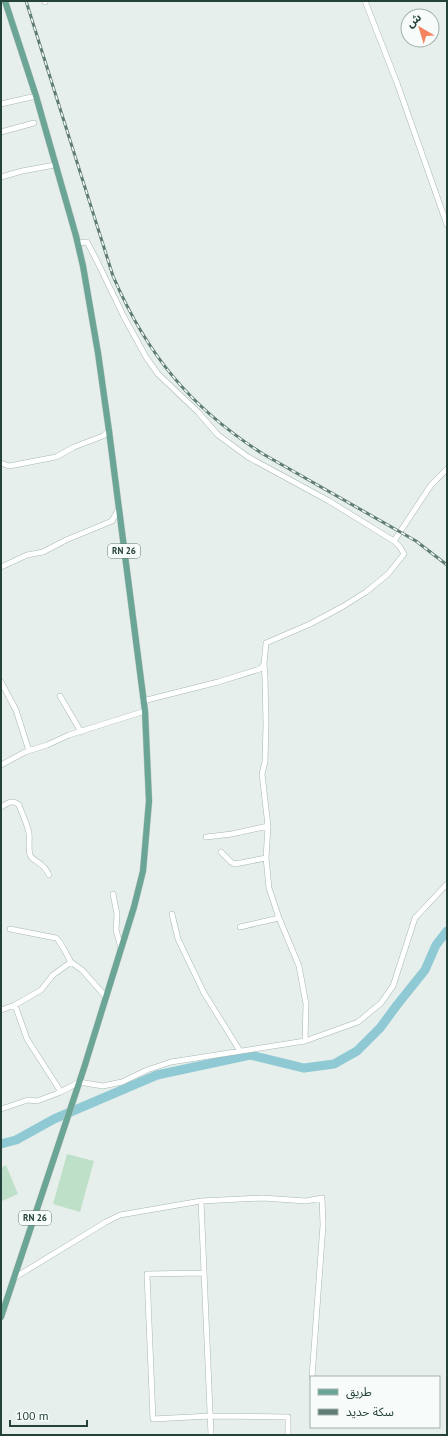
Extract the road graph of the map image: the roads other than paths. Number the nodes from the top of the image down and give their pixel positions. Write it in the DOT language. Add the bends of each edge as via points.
graph roads {
  1 [pos="5,1"];
  2 [pos="365,1"];
  3 [pos="36,96"];
  4 [pos="1,104"];
  5 [pos="34,123"];
  6 [pos="1,132"];
  7 [pos="55,165"];
  8 [pos="1,177"];
  9 [pos="447,225"];
  10 [pos="78,243"];
  11 [pos="109,431"];
  12 [pos="1,463"];
  13 [pos="447,469"];
  14 [pos="118,510"];
  15 [pos="394,541"];
  16 [pos="1,567"];
  17 [pos="264,664"];
  18 [pos="1,682"];
  19 [pos="60,696"];
  20 [pos="143,701"];
  21 [pos="145,712"];
  22 [pos="81,732"];
  23 [pos="29,751"];
  24 [pos="1,765"];
  25 [pos="1,807"];
  26 [pos="268,826"];
  27 [pos="206,837"];
  28 [pos="221,852"];
  29 [pos="266,858"];
  30 [pos="49,875"];
  31 [pos="447,884"];
  32 [pos="113,894"];
  33 [pos="172,914"];
  34 [pos="279,918"];
  35 [pos="240,927"];
  36 [pos="10,929"];
  37 [pos="121,949"];
  38 [pos="71,962"];
  39 [pos="106,998"];
  40 [pos="15,1005"];
  41 [pos="1,1010"];
  42 [pos="306,1041"];
  43 [pos="240,1051"];
  44 [pos="78,1082"];
  45 [pos="61,1092"];
  46 [pos="1,1107"];
  47 [pos="202,1201"];
  48 [pos="204,1273"];
  49 [pos="14,1278"];
  50 [pos="1,1317"];
  51 [pos="312,1376"];
  52 [pos="210,1416"];
  53 [pos="211,1435"];
  54 [pos="288,1435"];
  1 -- 3 [label="main road, RN 26"];
  2 -- 9 [label="street"];
  3 -- 4 [label="street"];
  3 -- 7 [label="main road, RN 26"];
  5 -- 6 [label="street"];
  7 -- 8 [label="street"];
  7 -- 10 [label="main road, RN 26"];
  10 -- 11 [label="main road, RN 26"];
  10 -- 15 [label="street" via="87,242 124,317 158,374 218,435 248,457"];
  11 -- 12 [label="street" via="56,457 10,466"];
  11 -- 14 [label="main road, RN 26"];
  13 -- 15 [label="street" via="432,485"];
  14 -- 16 [label="street" via="112,521 43,552 27,555"];
  14 -- 20 [label="main road, RN 26"];
  15 -- 17 [label="street" via="404,554 388,574 342,607 266,643"];
  17 -- 20 [label="street" via="260,669 246,674"];
  17 -- 26 [label="street" via="266,724 265,762 262,774"];
  18 -- 23 [label="street" via="16,710"];
  19 -- 22 [label="street"];
  20 -- 21 [label="main road, RN 26"];
  21 -- 22 [label="street"];
  21 -- 37 [label="main road, RN 26" via="149,802 143,871"];
  22 -- 23 [label="street"];
  23 -- 24 [label="street"];
  25 -- 30 [label="street" via="12,802 19,806 29,833 30,855 47,869"];
  26 -- 27 [label="street"];
  26 -- 29 [label="street"];
  28 -- 29 [label="street" via="235,864"];
  29 -- 34 [label="street" via="269,888"];
  31 -- 42 [label="street" via="415,918 393,986 381,1003 358,1022"];
  32 -- 37 [label="street" via="117,914 116,930"];
  33 -- 43 [label="street" via="178,939 204,993"];
  34 -- 35 [label="street"];
  34 -- 42 [label="street" via="299,966 306,1004"];
  36 -- 38 [label="street" via="60,940"];
  37 -- 39 [label="main road, RN 26"];
  38 -- 39 [label="street" via="82,970"];
  38 -- 40 [label="street" via="53,975 41,990"];
  39 -- 44 [label="main road, RN 26"];
  40 -- 41 [label="street"];
  40 -- 45 [label="street" via="27,1038"];
  42 -- 43 [label="street"];
  43 -- 44 [label="street" via="171,1062 122,1082 102,1086"];
  44 -- 45 [label="street"];
  44 -- 49 [label="main road, RN 26"];
  45 -- 46 [label="street" via="37,1101 28,1100"];
  47 -- 48 [label="street"];
  47 -- 49 [label="street" via="120,1216"];
  47 -- 51 [label="street" via="263,1198 306,1201 322,1198 323,1225"];
  48 -- 52 [label="street"];
  48 -- 52 [label="street" via="146,1274 153,1419"];
  49 -- 50 [label="main road, RN 26"];
  52 -- 53 [label="street"];
  52 -- 54 [label="street" via="288,1417"];
}
